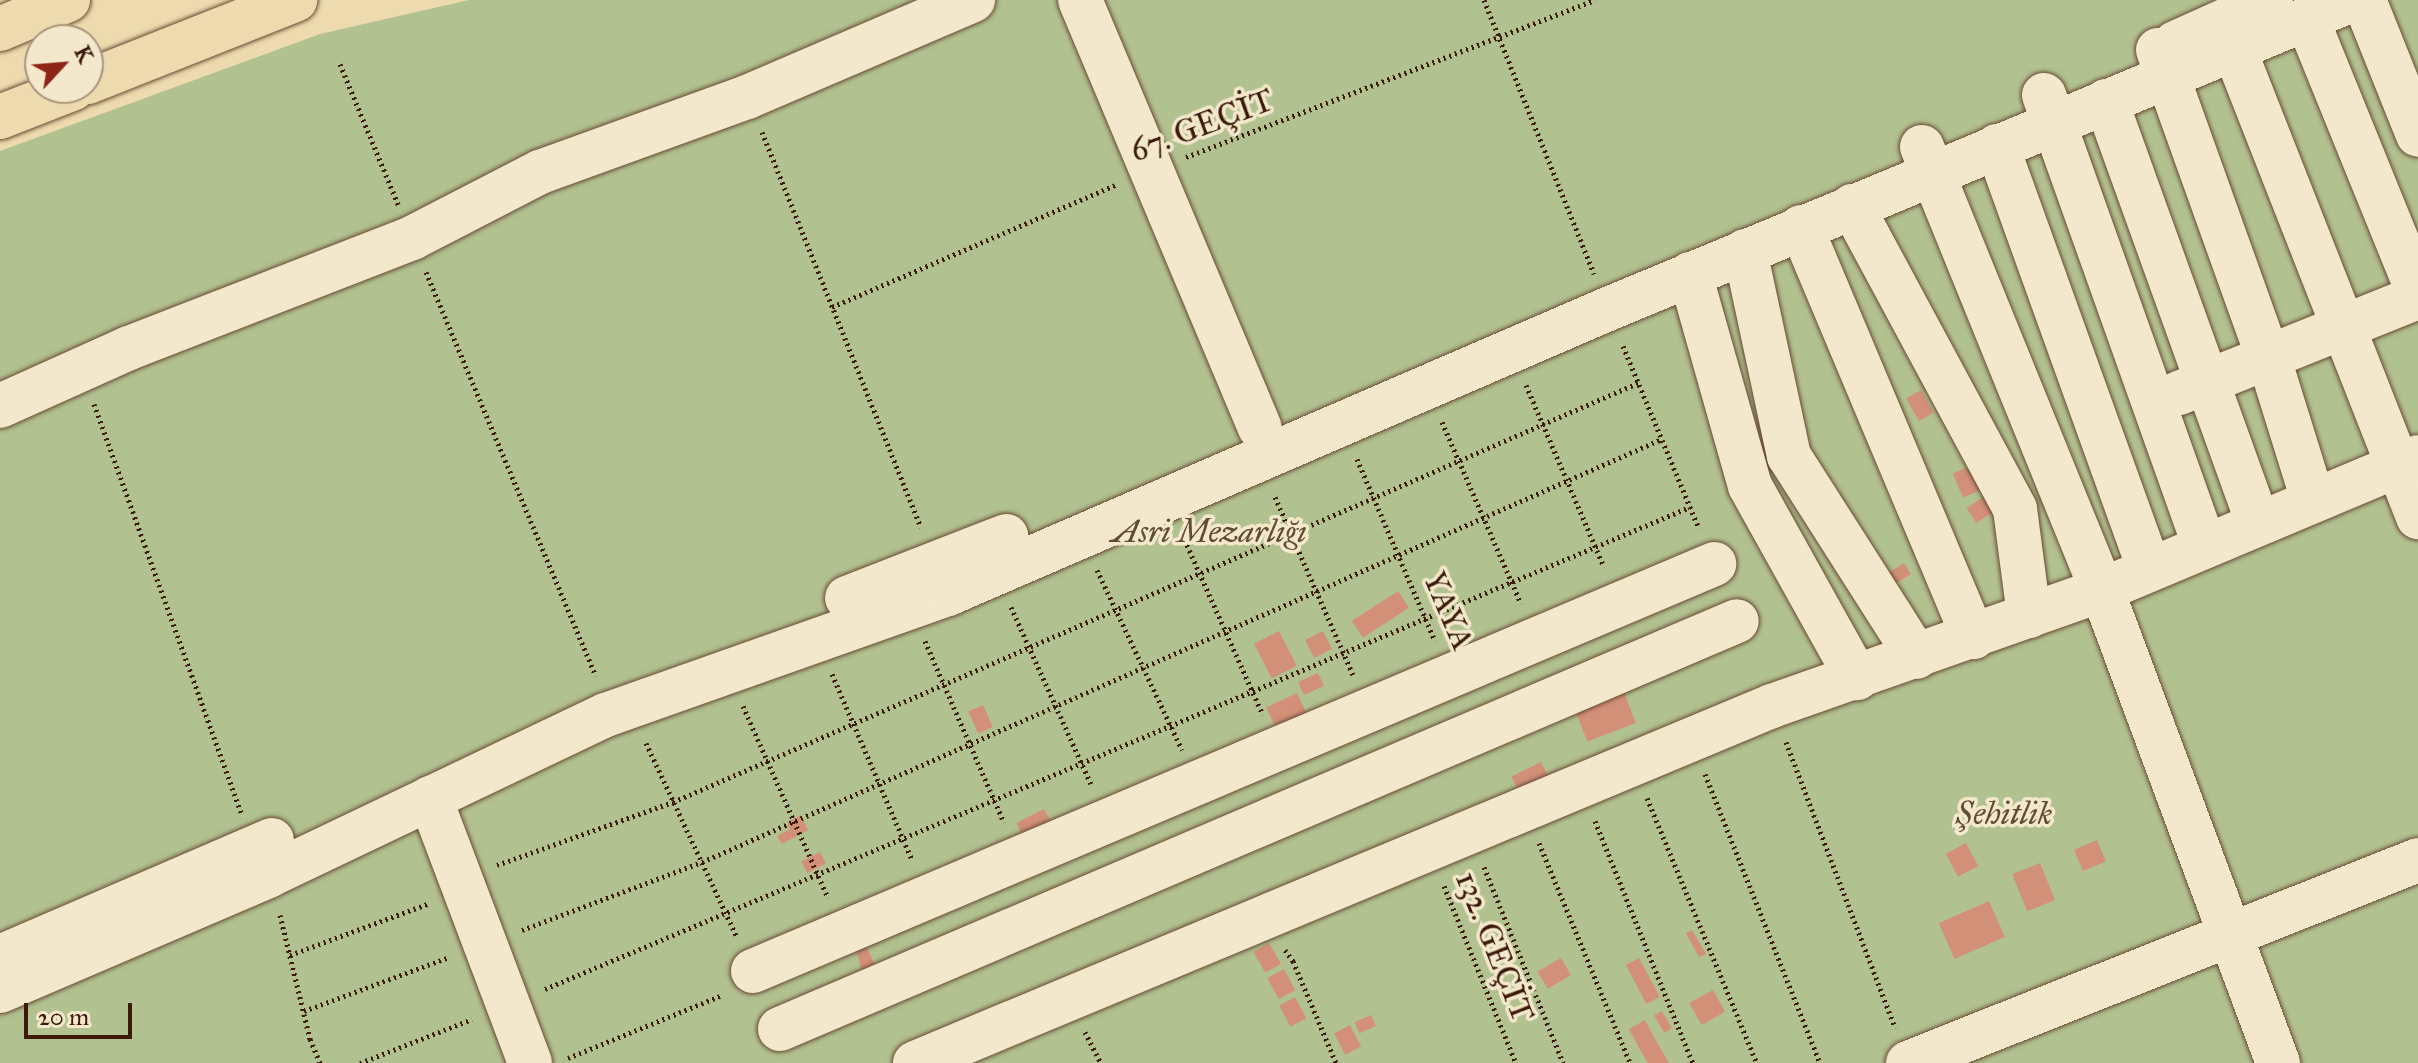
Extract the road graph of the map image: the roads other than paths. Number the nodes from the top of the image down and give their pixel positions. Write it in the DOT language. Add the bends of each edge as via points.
graph roads {
  1 [pos="68,0"];
  2 [pos="973,0"];
  3 [pos="1080,0"];
  4 [pos="2352,0"];
  5 [pos="2364,0"];
  6 [pos="275,4"];
  7 [pos="2289,10"];
  8 [pos="2225,25"];
  9 [pos="0,29"];
  10 [pos="2163,63"];
  11 [pos="104,75"];
  12 [pos="2106,101"];
  13 [pos="33,104"];
  14 [pos="2049,109"];
  15 [pos="0,117"];
  16 [pos="2418,135"];
  17 [pos="1997,146"];
  18 [pos="1927,159"];
  19 [pos="1852,206"];
  20 [pos="1801,227"];
  21 [pos="1745,251"];
  22 [pos="1690,274"];
  23 [pos="2418,295"];
  24 [pos="2341,326"];
  25 [pos="2267,357"];
  26 [pos="2206,382"];
  27 [pos="2153,402"];
  28 [pos="0,406"];
  29 [pos="2097,424"];
  30 [pos="1259,445"];
  31 [pos="2042,445"];
  32 [pos="2407,462"];
  33 [pos="2313,500"];
  34 [pos="2418,517"];
  35 [pos="2258,523"];
  36 [pos="2205,546"];
  37 [pos="1714,564"];
  38 [pos="2149,569"];
  39 [pos="2102,590"];
  40 [pos="2029,616"];
  41 [pos="1737,621"];
  42 [pos="1973,637"];
  43 [pos="1917,657"];
  44 [pos="1857,678"];
  45 [pos="615,697"];
  46 [pos="430,798"];
  47 [pos="2418,860"];
  48 [pos="262,862"];
  49 [pos="2233,934"];
  50 [pos="0,957"];
  51 [pos="753,971"];
  52 [pos="0,991"];
  53 [pos="780,1029"];
  54 [pos="530,1063"];
  55 [pos="915,1063"];
  56 [pos="1908,1063"];
  57 [pos="2278,1063"];
  1 -- 9 [label="main road"];
  2 -- 28 [label="street" via="747,97 540,172 412,238"];
  3 -- 30 [label="street"];
  4 -- 7 [label="street"];
  5 -- 16 [label="street"];
  6 -- 11 [label="main road"];
  7 -- 8 [label="street" via="2235,15"];
  7 -- 23 [label="street"];
  8 -- 10 [label="street"];
  8 -- 24 [label="street"];
  10 -- 12 [label="street"];
  10 -- 14 [label="street"];
  10 -- 25 [label="street"];
  12 -- 14 [label="street"];
  12 -- 26 [label="street"];
  13 -- 15 [label="main road"];
  14 -- 17 [label="street"];
  14 -- 18 [label="street"];
  14 -- 27 [label="street"];
  17 -- 18 [label="street"];
  17 -- 29 [label="street"];
  18 -- 19 [label="street"];
  18 -- 30 [label="street" via="1597,281"];
  18 -- 31 [label="street"];
  19 -- 20 [label="street"];
  19 -- 40 [label="street" via="2015,509"];
  20 -- 21 [label="street"];
  20 -- 42 [label="street"];
  21 -- 22 [label="street"];
  21 -- 43 [label="street" via="1789,456"];
  22 -- 30 [label="street" via="1342,426"];
  22 -- 44 [label="street" via="1750,486"];
  23 -- 24 [label="street"];
  24 -- 25 [label="street"];
  24 -- 32 [label="street"];
  25 -- 26 [label="street"];
  25 -- 33 [label="street"];
  26 -- 27 [label="street"];
  26 -- 35 [label="street"];
  27 -- 29 [label="street"];
  27 -- 36 [label="street"];
  29 -- 31 [label="street"];
  29 -- 38 [label="street"];
  30 -- 45 [label="street" via="936,565"];
  30 -- 45 [label="street" via="1167,501 911,607 729,672"];
  31 -- 39 [label="street"];
  32 -- 33 [label="street"];
  32 -- 34 [label="street"];
  33 -- 35 [label="street"];
  35 -- 36 [label="street"];
  36 -- 38 [label="street"];
  37 -- 51 [label="street"];
  38 -- 39 [label="street"];
  39 -- 40 [label="street"];
  39 -- 49 [label="street"];
  40 -- 42 [label="street"];
  41 -- 53 [label="street"];
  42 -- 43 [label="street"];
  43 -- 44 [label="street"];
  44 -- 55 [label="street" via="1772,706"];
  45 -- 46 [label="street" via="606,715"];
  45 -- 48 [label="street"];
  46 -- 48 [label="street"];
  46 -- 54 [label="street"];
  47 -- 49 [label="street"];
  48 -- 50 [label="street"];
  48 -- 52 [label="street"];
  49 -- 56 [label="street"];
  49 -- 57 [label="street"];
}
